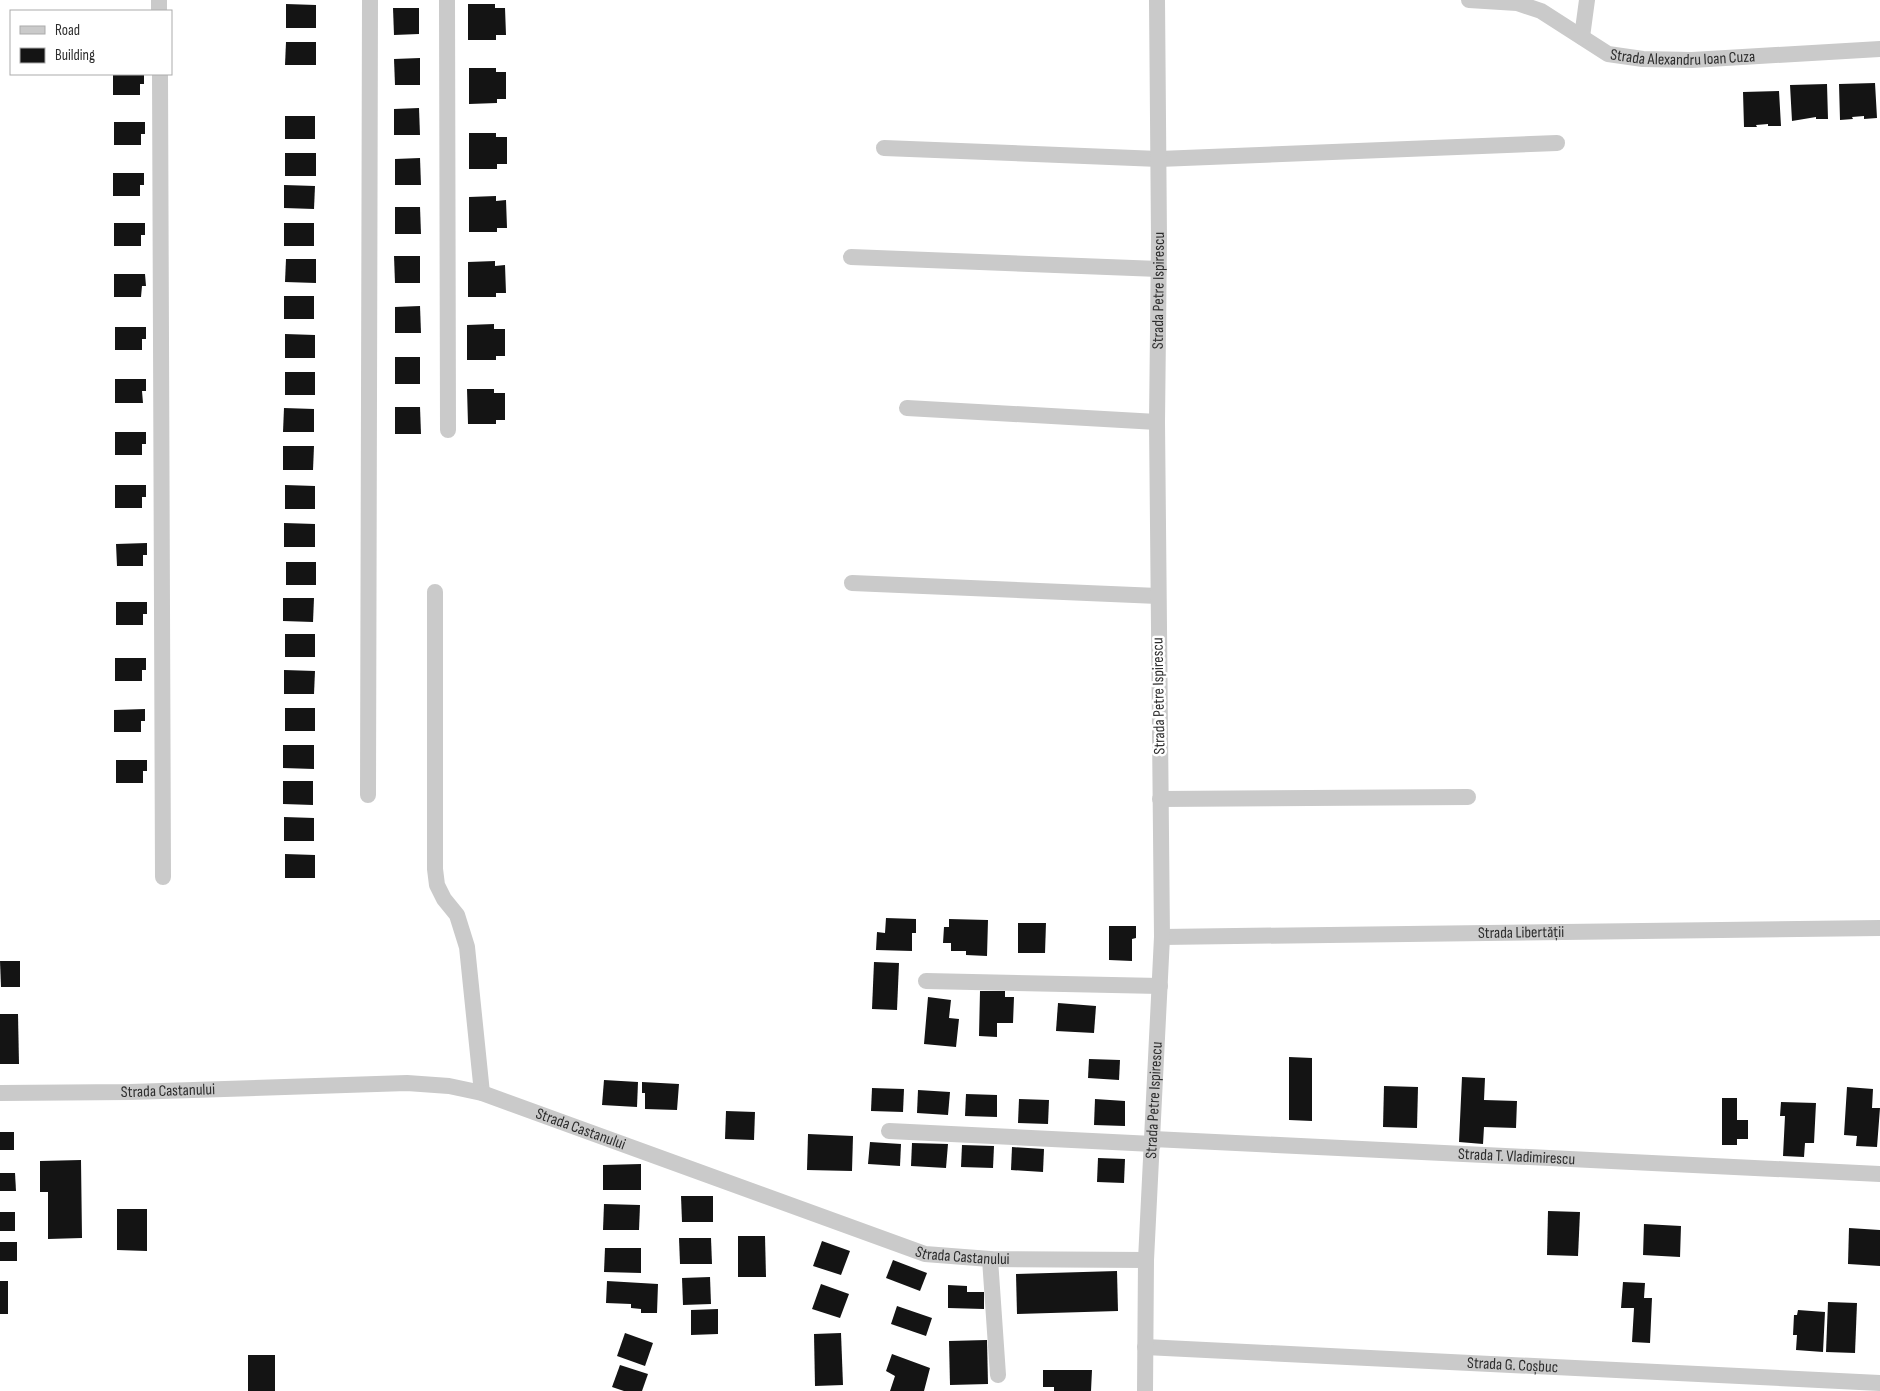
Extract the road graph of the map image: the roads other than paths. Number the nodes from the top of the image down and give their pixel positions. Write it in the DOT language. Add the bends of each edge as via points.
graph roads {
  1 [pos="370,0"];
  2 [pos="447,0"];
  3 [pos="1157,0"];
  4 [pos="1469,0"];
  5 [pos="1586,0"];
  6 [pos="1582,37"];
  7 [pos="1880,49"];
  8 [pos="160,75"];
  9 [pos="1557,143"];
  10 [pos="884,148"];
  11 [pos="1159,159"];
  12 [pos="851,257"];
  13 [pos="1159,270"];
  14 [pos="907,408"];
  15 [pos="1157,422"];
  16 [pos="448,430"];
  17 [pos="852,583"];
  18 [pos="435,592"];
  19 [pos="1158,596"];
  20 [pos="368,795"];
  21 [pos="1468,797"];
  22 [pos="1160,799"];
  23 [pos="163,878"];
  24 [pos="1880,928"];
  25 [pos="1162,937"];
  26 [pos="926,982"];
  27 [pos="1160,986"];
  28 [pos="0,1093"];
  29 [pos="482,1093"];
  30 [pos="889,1130"];
  31 [pos="1153,1141"];
  32 [pos="1880,1174"];
  33 [pos="990,1259"];
  34 [pos="1146,1260"];
  35 [pos="1145,1348"];
  36 [pos="998,1375"];
  37 [pos="1880,1383"];
  38 [pos="1145,1391"];
  1 -- 20 [label="street"];
  2 -- 16 [label="street"];
  3 -- 11 [label="street, Strada Petre Ispirescu"];
  4 -- 6 [label="street, Strada Alexandru Ioan Cuza" via="1517,3 1542,12"];
  5 -- 6 [label="street"];
  6 -- 7 [label="street, Strada Alexandru Ioan Cuza" via="1608,54 1643,59 1692,60"];
  8 -- 23 [label="street"];
  9 -- 11 [label="street"];
  10 -- 11 [label="street"];
  11 -- 13 [label="street, Strada Petre Ispirescu"];
  12 -- 13 [label="street"];
  13 -- 15 [label="street, Strada Petre Ispirescu"];
  14 -- 15 [label="street"];
  15 -- 19 [label="street, Strada Petre Ispirescu"];
  17 -- 19 [label="street"];
  18 -- 29 [label="street" via="435,869 437,885 457,915 467,947"];
  19 -- 22 [label="street, Strada Petre Ispirescu"];
  21 -- 22 [label="street"];
  22 -- 25 [label="street, Strada Petre Ispirescu"];
  24 -- 25 [label="street, Strada Libertății"];
  25 -- 27 [label="street, Strada Petre Ispirescu"];
  26 -- 27 [label="street"];
  27 -- 31 [label="street, Strada Petre Ispirescu"];
  28 -- 29 [label="street, Strada Castanului" via="407,1083 449,1086"];
  29 -- 33 [label="street, Strada Castanului" via="925,1254"];
  30 -- 31 [label="street, Strada T. Vladimirescu"];
  31 -- 32 [label="street, Strada T. Vladimirescu"];
  31 -- 34 [label="street, Strada Petre Ispirescu"];
  33 -- 34 [label="street, Strada Castanului"];
  33 -- 36 [label="street"];
  34 -- 35 [label="street, Strada Petre Ispirescu"];
  35 -- 37 [label="street, Strada G. Coșbuc"];
  35 -- 38 [label="street, Strada Petre Ispirescu"];
}
